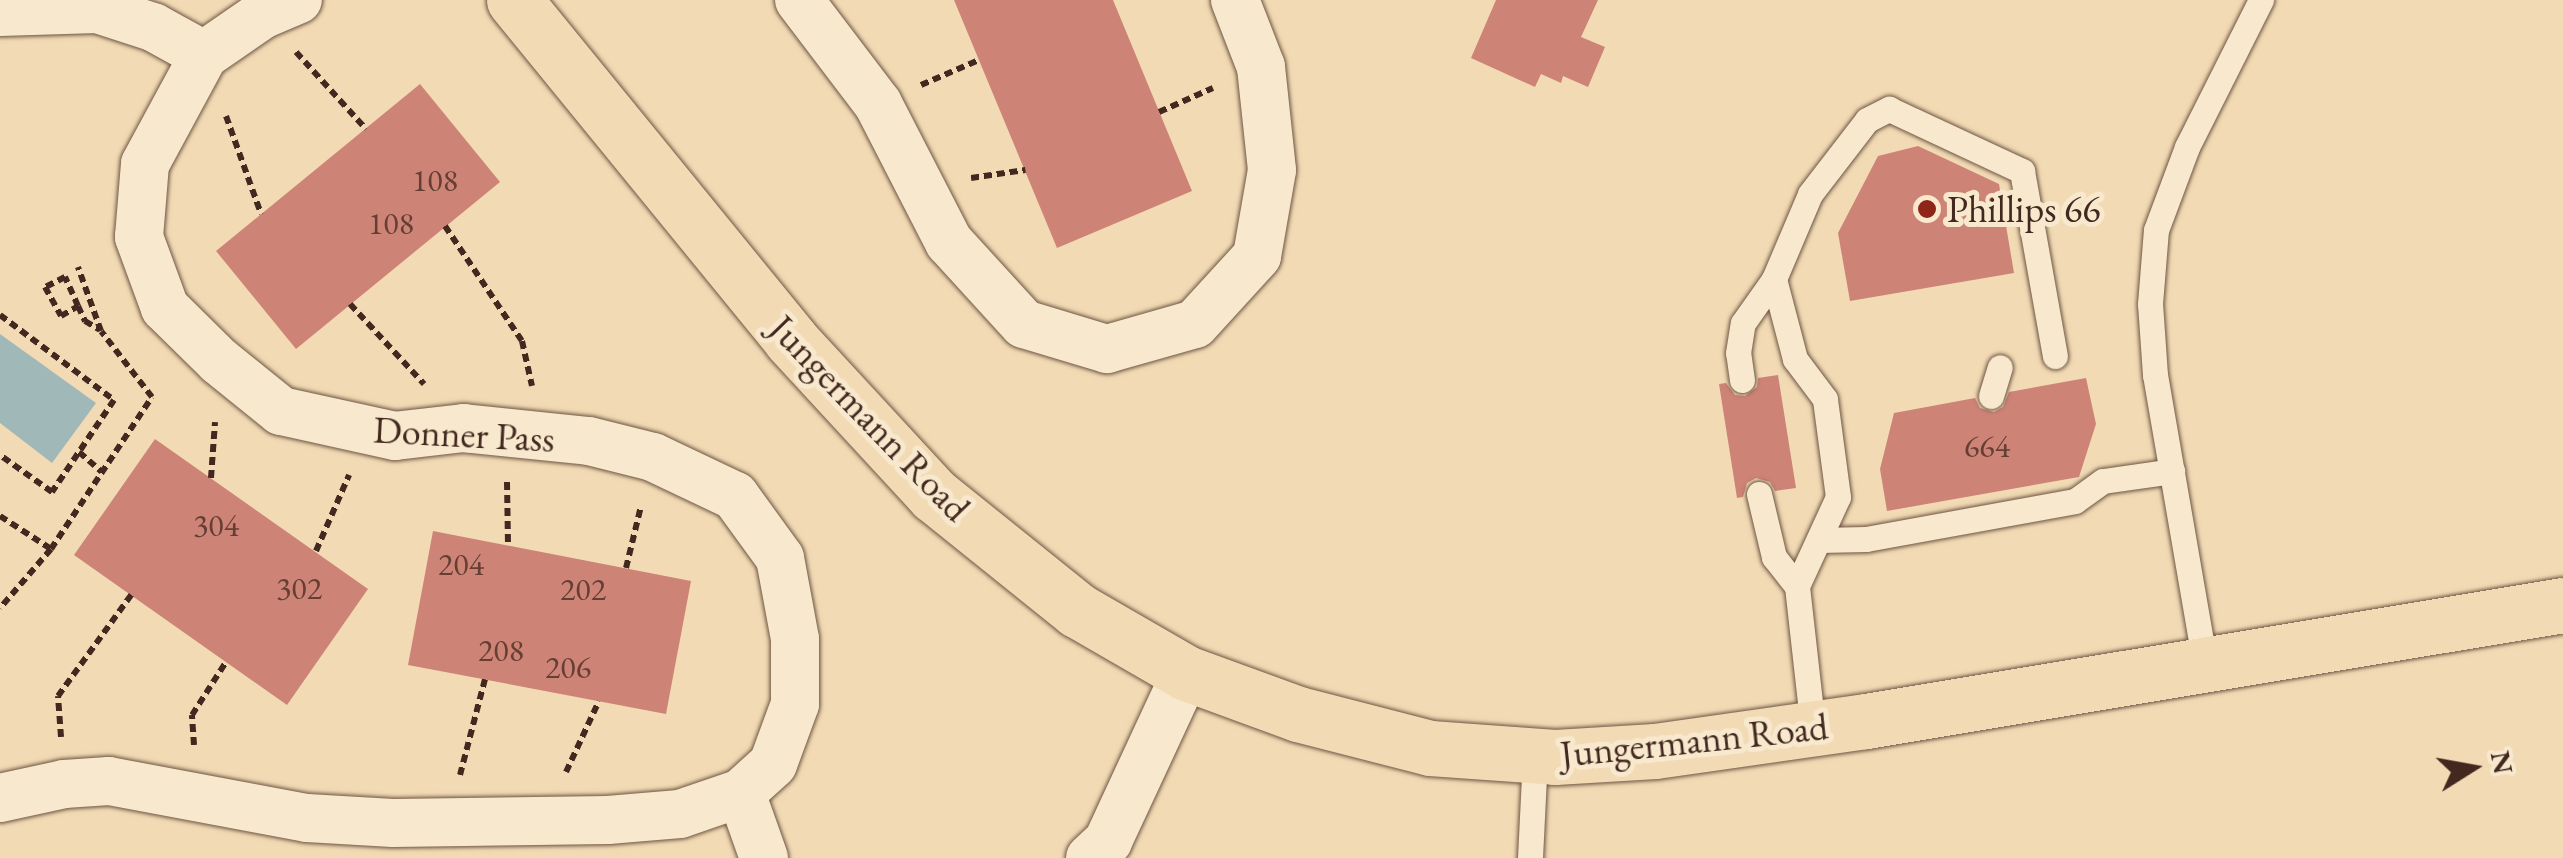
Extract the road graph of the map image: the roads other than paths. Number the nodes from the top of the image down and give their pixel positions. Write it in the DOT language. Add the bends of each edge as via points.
graph roads {
  1 [pos="514,0"];
  2 [pos="799,0"];
  3 [pos="1236,0"];
  4 [pos="2261,0"];
  5 [pos="280,8"];
  6 [pos="0,12"];
  7 [pos="204,55"];
  8 [pos="1774,278"];
  9 [pos="2055,356"];
  10 [pos="2000,367"];
  11 [pos="1742,380"];
  12 [pos="1991,396"];
  13 [pos="2172,472"];
  14 [pos="1759,494"];
  15 [pos="1956,499"];
  16 [pos="1948,526"];
  17 [pos="1819,540"];
  18 [pos="1797,586"];
  19 [pos="2563,605"];
  20 [pos="2205,664"];
  21 [pos="1186,673"];
  22 [pos="1813,728"];
  23 [pos="1535,756"];
  24 [pos="741,794"];
  25 [pos="0,798"];
  26 [pos="764,858"];
  27 [pos="1090,858"];
  28 [pos="1530,858"];
  1 -- 21 [label="main road, Jungermann Road" via="790,340 934,495 1077,610"];
  2 -- 3 [label="street" via="878,104 948,242 1024,324 1107,350 1194,324 1256,256 1272,170 1260,67"];
  4 -- 13 [label="lane" via="2187,147 2156,230 2154,375"];
  5 -- 7 [label="street, Donner Pass"];
  6 -- 7 [label="street" via="97,9 153,27"];
  7 -- 24 [label="street, Donner Pass" via="145,164 140,237 165,308 282,411 395,436 505,431 589,441 653,456 735,496 780,558 795,639 795,704 773,764"];
  8 -- 9 [label="lane" via="1810,194 1867,120 1890,110 2022,171"];
  8 -- 11 [label="lane" via="1743,322"];
  8 -- 17 [label="lane" via="1795,359 1824,399 1838,497"];
  10 -- 12 [label="lane"];
  13 -- 16 [label="lane" via="2104,481 2075,501"];
  13 -- 20 [label="lane"];
  14 -- 18 [label="lane" via="1774,557"];
  15 -- 16 [label="lane"];
  16 -- 17 [label="lane"];
  17 -- 18 [label="lane"];
  18 -- 22 [label="lane"];
  19 -- 20 [label="main road, Jungermann Road"];
  20 -- 22 [label="main road, Jungermann Road"];
  21 -- 23 [label="main road, Jungermann Road" via="1298,714 1430,748"];
  21 -- 27 [label="street" via="1108,841"];
  22 -- 23 [label="main road, Jungermann Road" via="1655,751"];
  23 -- 28 [label="lane"];
  24 -- 25 [label="street, Donner Pass" via="680,814 448,823 307,818 110,781"];
  24 -- 26 [label="street"];
}
